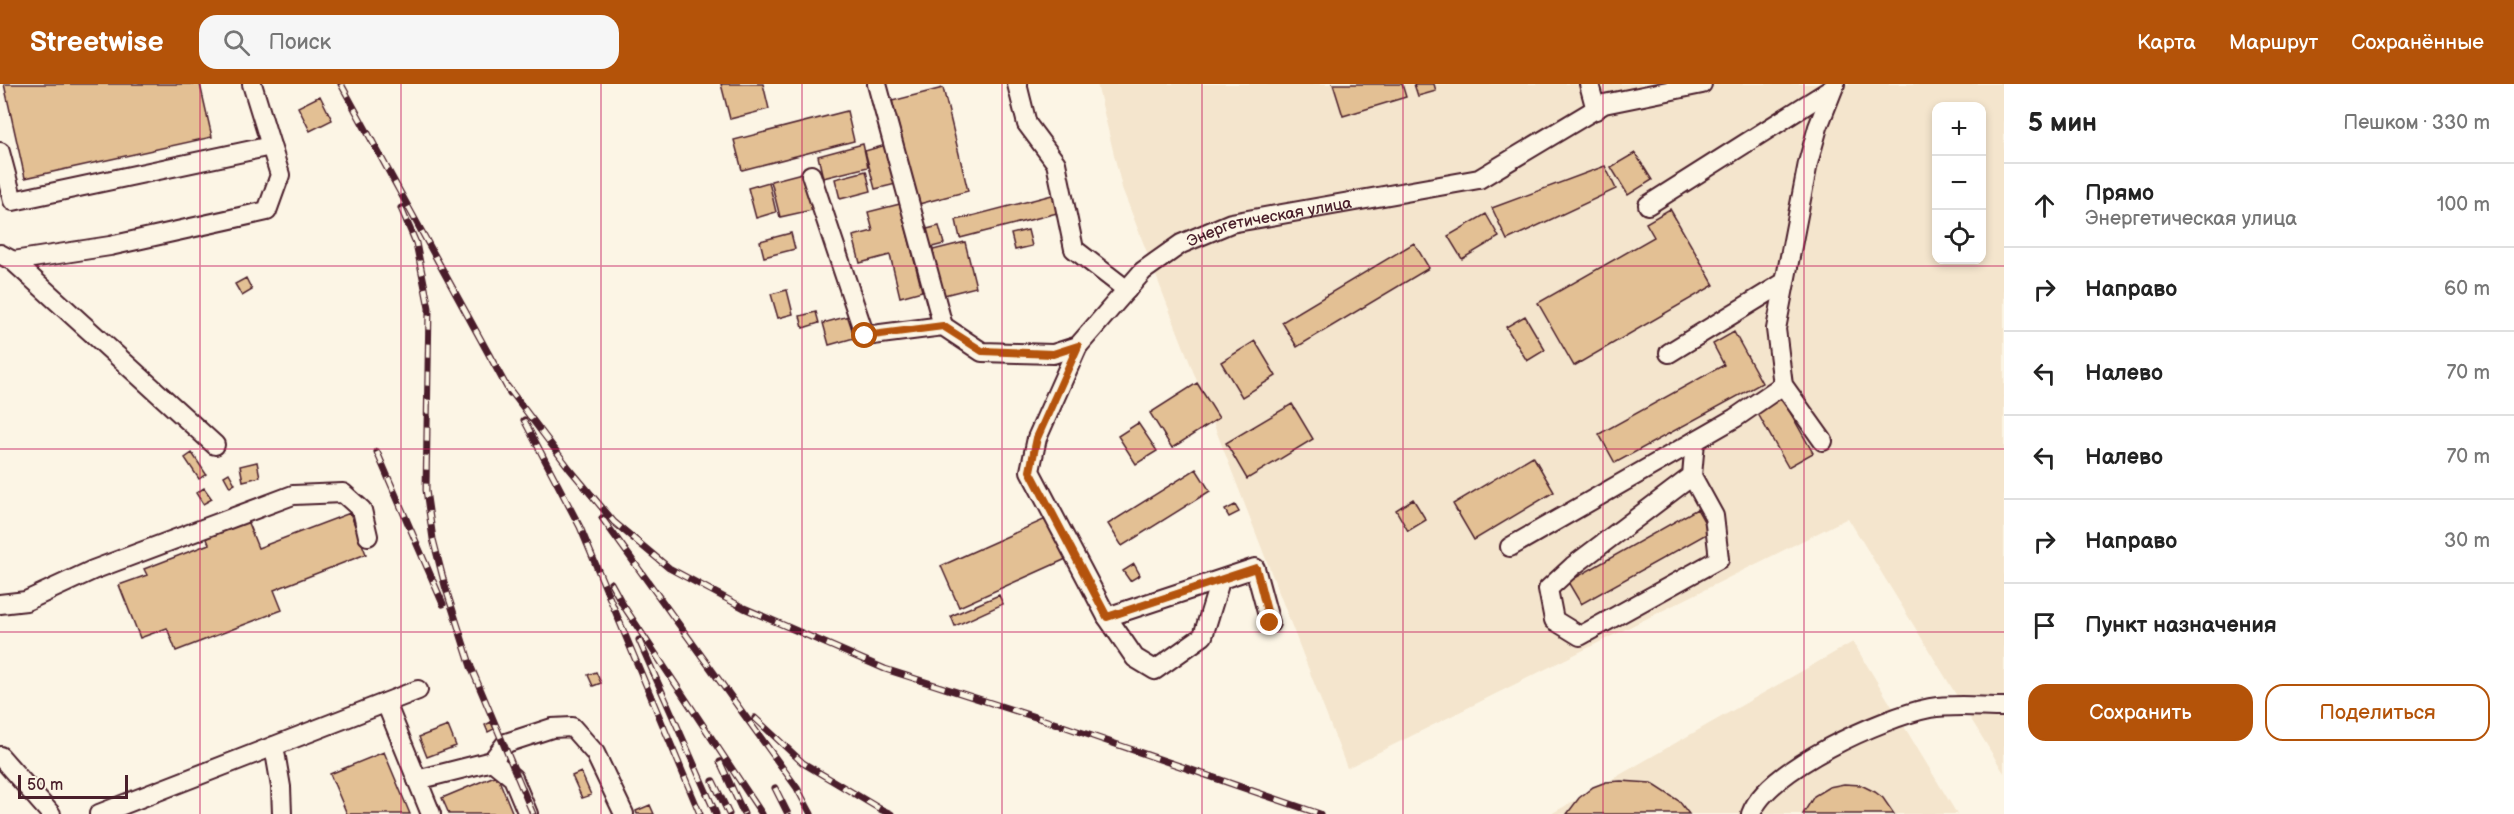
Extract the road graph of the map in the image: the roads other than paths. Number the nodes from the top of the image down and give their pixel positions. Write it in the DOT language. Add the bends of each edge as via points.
graph roads {
  1 [pos="252,84"];
  2 [pos="877,84"];
  3 [pos="1017,84"];
  4 [pos="1702,84"];
  5 [pos="1584,86"];
  6 [pos="1834,86"];
  7 [pos="1596,110"];
  8 [pos="271,146"];
  9 [pos="0,152"];
  10 [pos="810,175"];
  11 [pos="1648,205"];
  12 [pos="7,258"];
  13 [pos="1785,282"];
  14 [pos="1127,290"];
  15 [pos="943,326"];
  16 [pos="1078,346"];
  17 [pos="1669,353"];
  18 [pos="1783,385"];
  19 [pos="1695,441"];
  20 [pos="1823,441"];
  21 [pos="215,445"];
  22 [pos="1692,476"];
  23 [pos="368,536"];
  24 [pos="1510,547"];
  25 [pos="1220,581"];
  26 [pos="0,604"];
  27 [pos="1107,617"];
  28 [pos="1270,623"];
  29 [pos="418,690"];
  30 [pos="386,703"];
  31 [pos="2004,706"];
  32 [pos="274,746"];
  33 [pos="0,756"];
  34 [pos="492,761"];
  35 [pos="417,780"];
  36 [pos="51,814"];
  37 [pos="99,814"];
  38 [pos="282,814"];
  39 [pos="431,814"];
  40 [pos="528,814"];
  41 [pos="624,814"];
  42 [pos="1751,814"];
  1 -- 8 [label="street"];
  2 -- 15 [label="street"];
  3 -- 14 [label="street" via="1027,124 1056,163 1074,249"];
  4 -- 7 [label="street, Энергетическая улица" via="1604,104"];
  5 -- 7 [label="street"];
  6 -- 11 [label="street"];
  6 -- 13 [label="street" via="1808,163"];
  7 -- 14 [label="street, Энергетическая улица" via="1479,178 1231,224 1181,244 1143,271"];
  8 -- 9 [label="street" via="14,201"];
  8 -- 12 [label="street" via="280,175 267,211 111,246"];
  10 -- 15 [label="street" via="865,336"];
  12 -- 21 [label="street"];
  13 -- 17 [label="street"];
  13 -- 18 [label="street" via="1776,329"];
  14 -- 16 [label="street, Энергетическая улица"];
  15 -- 16 [label="street" via="982,351 1053,354"];
  16 -- 27 [label="street, Энергетическая улица" via="1037,438 1030,471"];
  18 -- 19 [label="street"];
  18 -- 20 [label="street"];
  19 -- 22 [label="street"];
  19 -- 24 [label="street"];
  22 -- 22 [label="street" via="1714,516 1719,559 1580,636 1554,620 1548,590 1573,566"];
  23 -- 26 [label="street" via="362,510 344,492 293,495 93,570 26,601"];
  25 -- 27 [label="street"];
  25 -- 27 [label="street, Энергетическая улица" via="1203,636 1155,670 1135,658"];
  25 -- 28 [label="street" via="1256,568"];
  29 -- 30 [label="street"];
  30 -- 32 [label="street"];
  30 -- 35 [label="street"];
  31 -- 42 [label="street" via="1930,708 1868,729 1794,767 1755,802"];
  32 -- 37 [label="street"];
  32 -- 38 [label="street"];
  33 -- 36 [label="street"];
  34 -- 35 [label="street"];
  34 -- 40 [label="street" via="513,778"];
  34 -- 41 [label="street" via="507,743 552,728 573,727 595,753"];
  35 -- 39 [label="street"];
}
